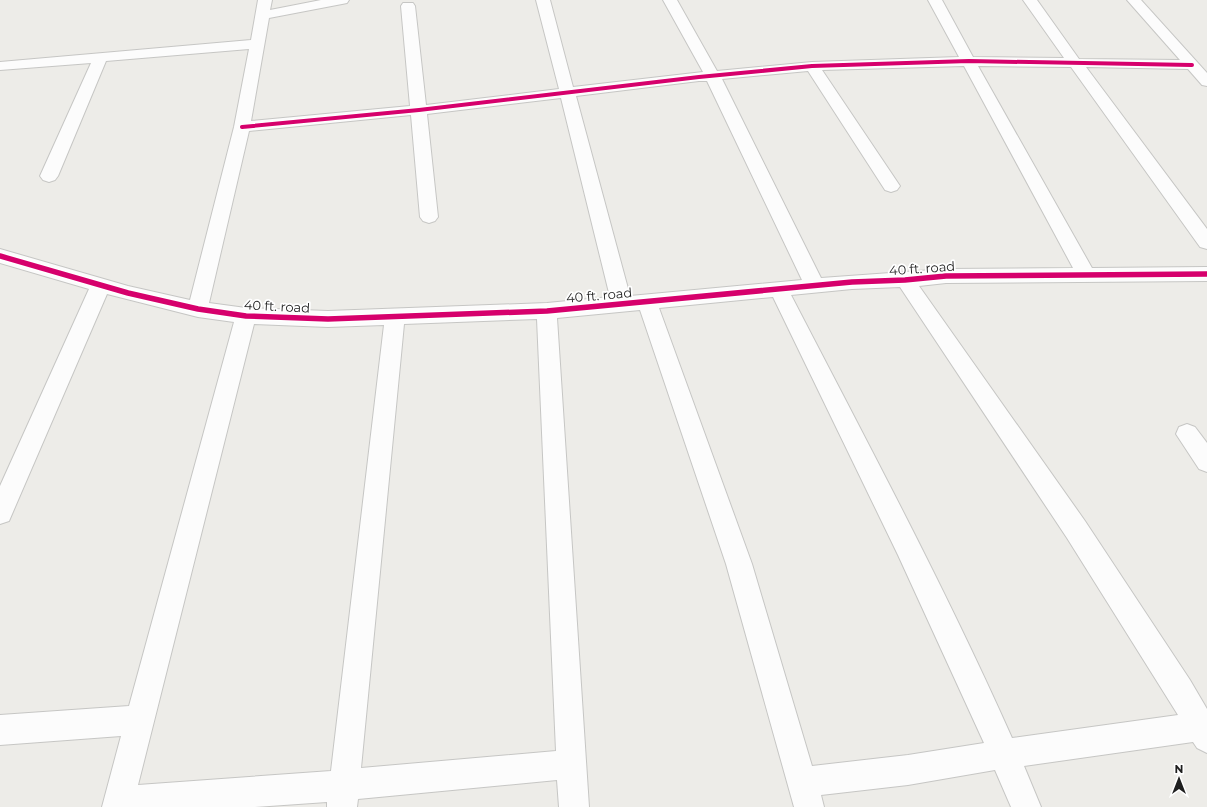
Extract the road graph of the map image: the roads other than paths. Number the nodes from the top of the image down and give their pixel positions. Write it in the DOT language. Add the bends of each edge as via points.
graph roads {
  1 [pos="342,0"];
  2 [pos="543,0"];
  3 [pos="670,0"];
  4 [pos="935,0"];
  5 [pos="1030,0"];
  6 [pos="1134,0"];
  7 [pos="408,6"];
  8 [pos="264,8"];
  9 [pos="257,44"];
  10 [pos="101,57"];
  11 [pos="969,61"];
  12 [pos="1075,63"];
  13 [pos="1192,65"];
  14 [pos="0,66"];
  15 [pos="812,66"];
  16 [pos="712,75"];
  17 [pos="1207,82"];
  18 [pos="568,93"];
  19 [pos="419,110"];
  20 [pos="242,127"];
  21 [pos="49,176"];
  22 [pos="890,186"];
  23 [pos="429,217"];
  24 [pos="1207,242"];
  25 [pos="0,256"];
  26 [pos="1207,274"];
  27 [pos="1086,275"];
  28 [pos="905,280"];
  29 [pos="101,285"];
  30 [pos="815,286"];
  31 [pos="779,290"];
  32 [pos="647,302"];
  33 [pos="622,304"];
  34 [pos="198,309"];
  35 [pos="547,311"];
  36 [pos="246,316"];
  37 [pos="395,316"];
  38 [pos="1187,434"];
  39 [pos="1207,462"];
  40 [pos="0,513"];
  41 [pos="140,720"];
  42 [pos="0,730"];
  43 [pos="1205,730"];
  44 [pos="1004,754"];
  45 [pos="572,764"];
  46 [pos="806,794"];
  47 [pos="343,796"];
  48 [pos="118,805"];
  49 [pos="574,807"];
  50 [pos="1026,807"];
  1 -- 8 [label="street"];
  2 -- 18 [label="street"];
  3 -- 16 [label="street"];
  4 -- 11 [label="street"];
  5 -- 12 [label="street"];
  6 -- 13 [label="street"];
  7 -- 19 [label="street"];
  8 -- 9 [label="street"];
  9 -- 10 [label="street"];
  9 -- 20 [label="street"];
  10 -- 14 [label="street"];
  10 -- 21 [label="street"];
  11 -- 12 [label="street"];
  11 -- 15 [label="street"];
  11 -- 27 [label="street"];
  12 -- 13 [label="street"];
  12 -- 24 [label="street"];
  13 -- 17 [label="street"];
  15 -- 16 [label="street"];
  15 -- 22 [label="street"];
  16 -- 18 [label="street"];
  16 -- 30 [label="street"];
  18 -- 19 [label="street"];
  18 -- 33 [label="street"];
  19 -- 20 [label="street"];
  19 -- 23 [label="street"];
  20 -- 34 [label="street"];
  25 -- 29 [label="street, 40 ft. road"];
  26 -- 27 [label="street, 40 ft. road"];
  27 -- 28 [label="street, 40 ft. road" via="946,276"];
  28 -- 30 [label="street, 40 ft. road"];
  28 -- 43 [label="street" via="1086,543"];
  29 -- 34 [label="street, 40 ft. road"];
  29 -- 40 [label="street"];
  30 -- 31 [label="street, 40 ft. road"];
  31 -- 32 [label="street, 40 ft. road"];
  31 -- 44 [label="street" via="918,566"];
  32 -- 33 [label="street, 40 ft. road"];
  32 -- 46 [label="street" via="739,564"];
  33 -- 35 [label="street, 40 ft. road"];
  34 -- 36 [label="street, 40 ft. road"];
  35 -- 37 [label="street, 40 ft. road"];
  35 -- 45 [label="street"];
  36 -- 37 [label="street, 40 ft. road" via="328,319"];
  36 -- 41 [label="street"];
  37 -- 47 [label="street"];
  38 -- 39 [label="street"];
  41 -- 42 [label="street"];
  41 -- 48 [label="street"];
  43 -- 44 [label="street"];
  44 -- 46 [label="street" via="908,770"];
  44 -- 50 [label="street"];
  45 -- 47 [label="street"];
  45 -- 49 [label="street"];
  47 -- 48 [label="street"];
}
